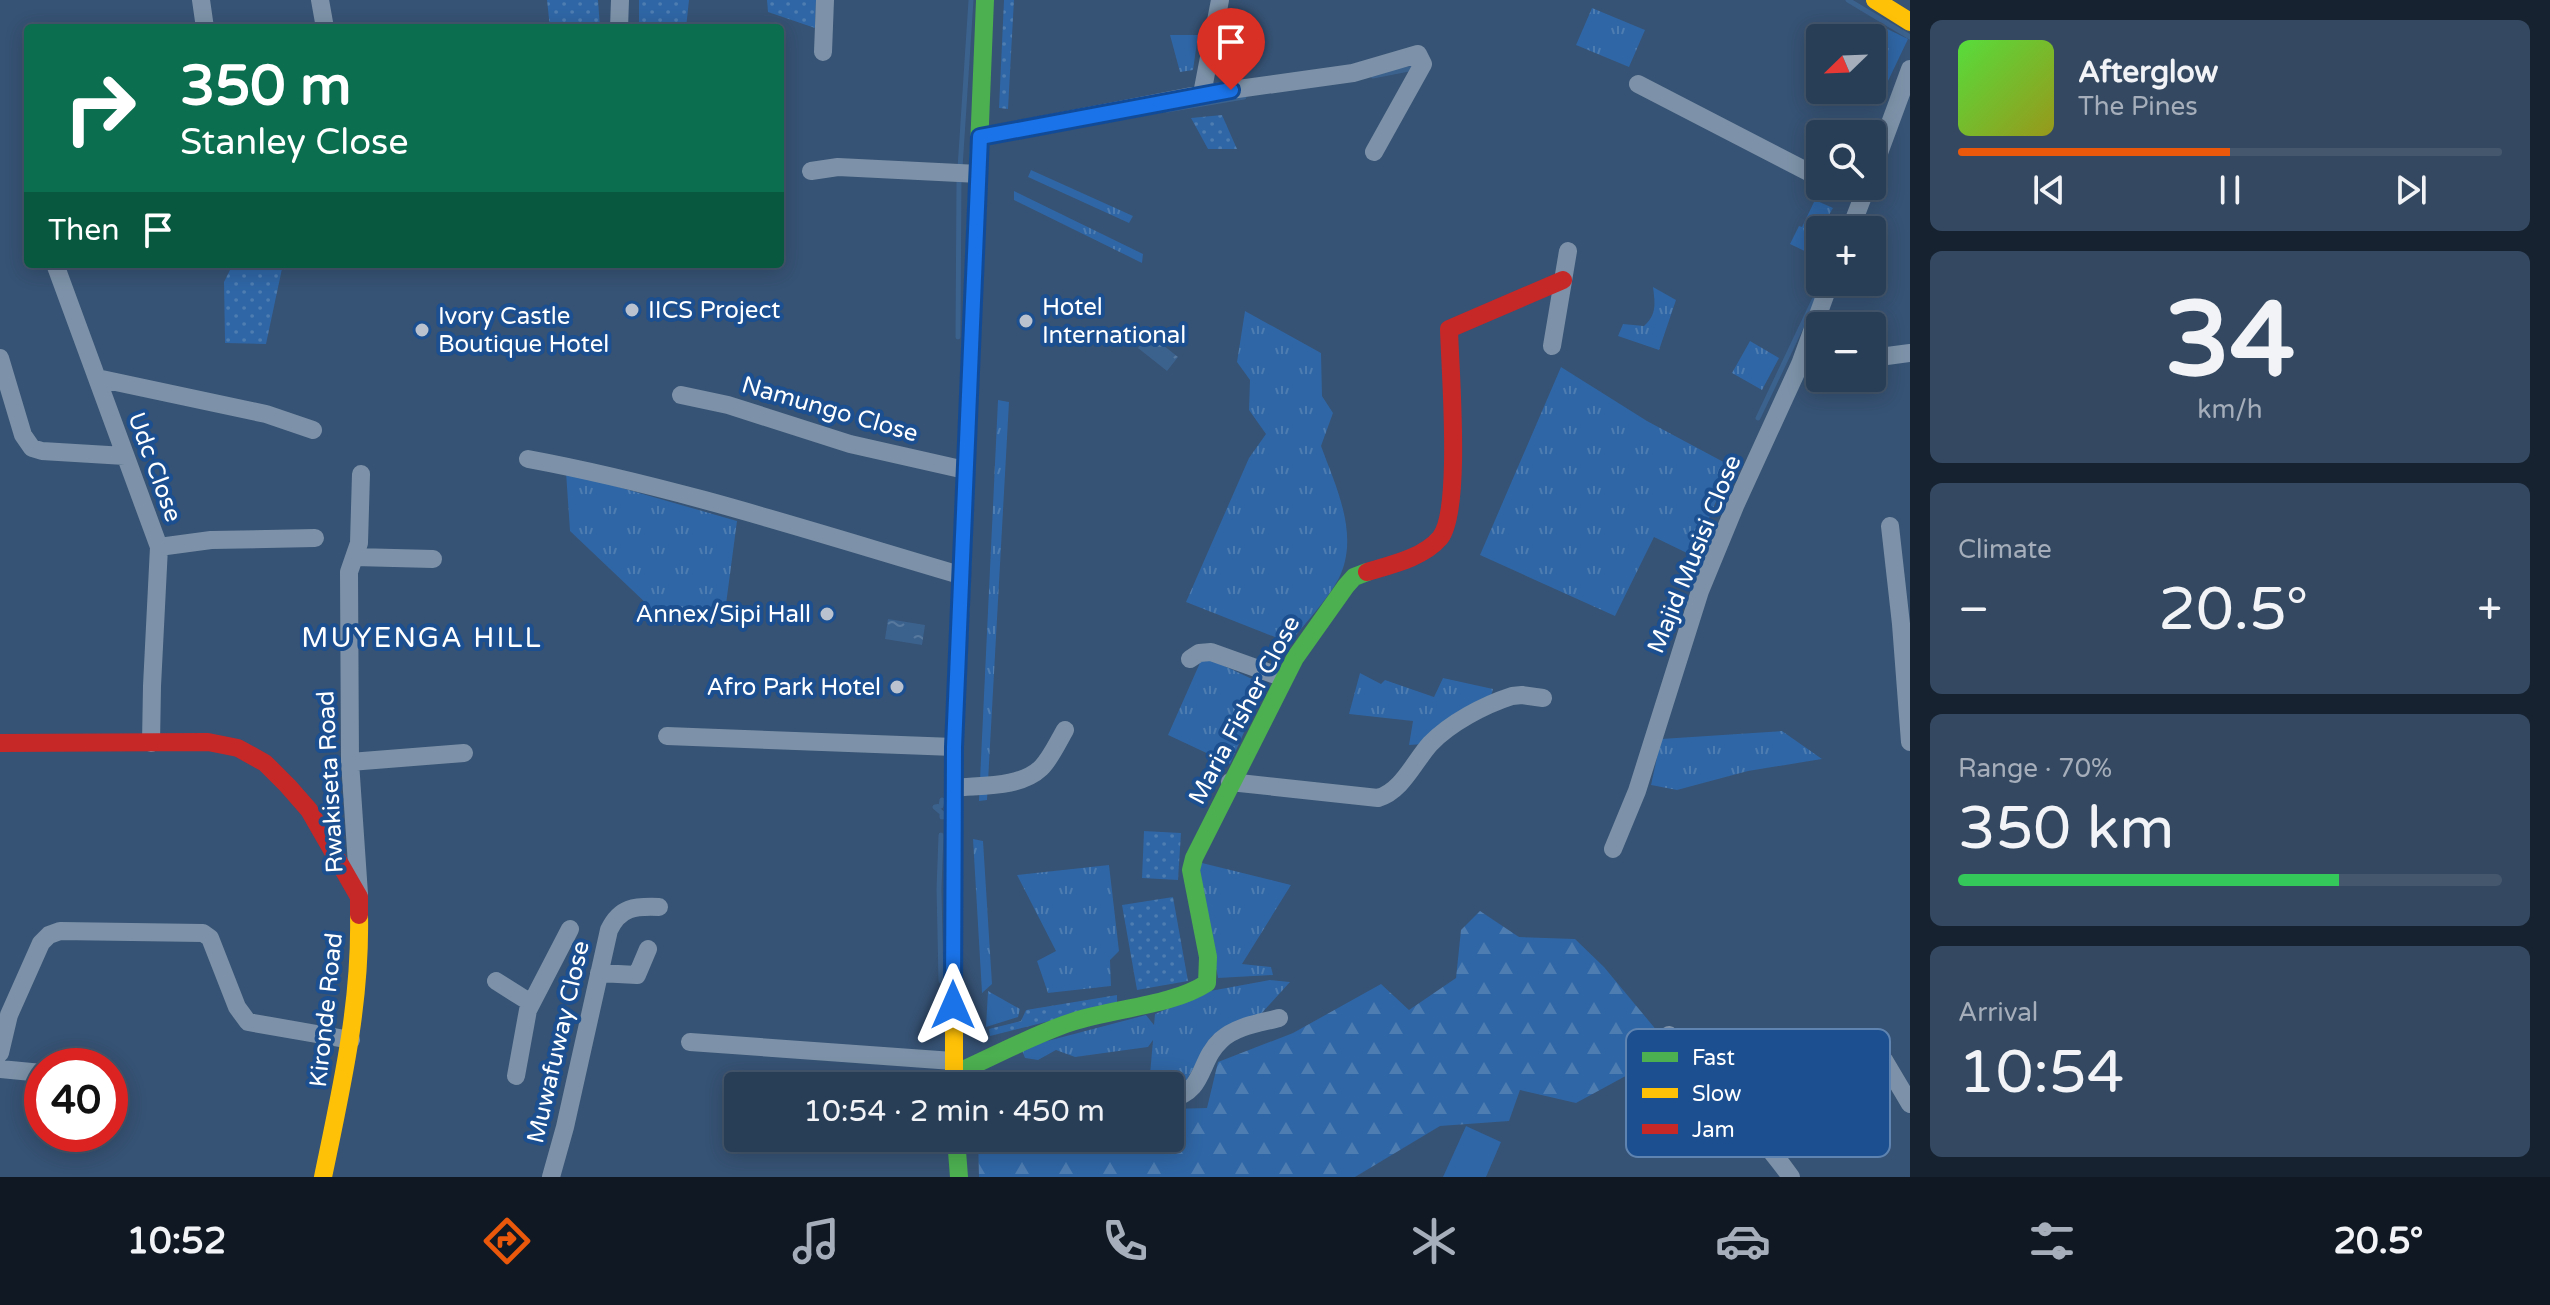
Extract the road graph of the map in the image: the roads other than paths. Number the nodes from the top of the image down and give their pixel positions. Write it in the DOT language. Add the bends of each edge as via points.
graph roads {
  1 [pos="201,0"];
  2 [pos="320,0"];
  3 [pos="620,0"];
  4 [pos="825,0"];
  5 [pos="985,0"];
  6 [pos="1220,0"];
  7 [pos="1875,0"];
  8 [pos="1910,22"];
  9 [pos="204,24"];
  10 [pos="324,24"];
  11 [pos="619,24"];
  12 [pos="823,52"];
  13 [pos="1910,69"];
  14 [pos="1638,84"];
  15 [pos="1202,94"];
  16 [pos="1886,134"];
  17 [pos="980,137"];
  18 [pos="1374,152"];
  19 [pos="811,171"];
  20 [pos="1806,171"];
  21 [pos="979,174"];
  22 [pos="1568,251"];
  23 [pos="56,268"];
  24 [pos="1563,280"];
  25 [pos="1825,296"];
  26 [pos="1552,346"];
  27 [pos="1910,353"];
  28 [pos="1886,356"];
  29 [pos="0,358"];
  30 [pos="1800,364"];
  31 [pos="1806,364"];
  32 [pos="97,378"];
  33 [pos="681,395"];
  34 [pos="313,430"];
  35 [pos="125,456"];
  36 [pos="528,459"];
  37 [pos="965,470"];
  38 [pos="361,474"];
  39 [pos="1890,526"];
  40 [pos="315,538"];
  41 [pos="159,547"];
  42 [pos="355,557"];
  43 [pos="433,559"];
  44 [pos="960,575"];
  45 [pos="1190,659"];
  46 [pos="1284,678"];
  47 [pos="1543,698"];
  48 [pos="1065,730"];
  49 [pos="667,736"];
  50 [pos="1910,742"];
  51 [pos="0,743"];
  52 [pos="151,743"];
  53 [pos="954,747"];
  54 [pos="464,753"];
  55 [pos="350,762"];
  56 [pos="1230,782"];
  57 [pos="954,788"];
  58 [pos="1613,849"];
  59 [pos="359,897"];
  60 [pos="659,907"];
  61 [pos="570,929"];
  62 [pos="648,949"];
  63 [pos="599,973"];
  64 [pos="496,981"];
  65 [pos="531,1003"];
  66 [pos="1279,1018"];
  67 [pos="351,1040"];
  68 [pos="690,1042"];
  69 [pos="0,1053"];
  70 [pos="0,1069"];
  71 [pos="1890,1070"];
  72 [pos="24,1071"];
  73 [pos="938,1072"];
  74 [pos="954,1072"];
  75 [pos="958,1072"];
  76 [pos="516,1076"];
  77 [pos="1184,1094"];
  78 [pos="1910,1104"];
  79 [pos="957,1152"];
  80 [pos="1776,1157"];
  81 [pos="323,1177"];
  82 [pos="551,1177"];
  83 [pos="959,1177"];
  84 [pos="1791,1177"];
  1 -- 9 [label="street"];
  2 -- 10 [label="street"];
  3 -- 11 [label="street"];
  4 -- 12 [label="street"];
  5 -- 17 [label="street"];
  6 -- 15 [label="street"];
  7 -- 8 [label="street"];
  13 -- 16 [label="street"];
  14 -- 20 [label="street"];
  15 -- 17 [label="street"];
  15 -- 18 [label="street" via="1353,73 1418,54 1423,64"];
  17 -- 21 [label="street"];
  19 -- 21 [label="street" via="852,167"];
  21 -- 37 [label="street"];
  22 -- 24 [label="street"];
  23 -- 32 [label="street, Udc Close"];
  24 -- 26 [label="street"];
  24 -- 46 [label="street, Maria Fisher Close" via="1449,329 1453,496 1443,534 1424,551 1354,577 1315,626"];
  25 -- 30 [label="street, Majid Musisi Close"];
  27 -- 28 [label="street"];
  29 -- 35 [label="street" via="23,435 32,448"];
  30 -- 31 [label="street"];
  30 -- 58 [label="street, Majid Musisi Close" via="1700,591 1637,791"];
  32 -- 34 [label="street" via="266,414"];
  32 -- 35 [label="street, Udc Close"];
  33 -- 37 [label="street, Namungo Close" via="850,444"];
  35 -- 41 [label="street, Udc Close"];
  36 -- 44 [label="street" via="759,516"];
  37 -- 44 [label="street"];
  38 -- 42 [label="street, Rwakiseta Road"];
  39 -- 50 [label="street"];
  40 -- 41 [label="street"];
  41 -- 52 [label="street, Udc Close"];
  42 -- 43 [label="street"];
  42 -- 55 [label="street, Rwakiseta Road" via="349,572"];
  44 -- 53 [label="street"];
  45 -- 46 [label="street" via="1211,652"];
  46 -- 56 [label="street, Maria Fisher Close"];
  47 -- 56 [label="street" via="1503,699 1452,726 1430,744 1393,791 1378,798"];
  48 -- 57 [label="street" via="1048,759 1030,776"];
  49 -- 53 [label="street"];
  51 -- 52 [label="street, Kironde Road"];
  52 -- 59 [label="street, Kironde Road" via="208,742 238,748 265,763 309,810"];
  53 -- 57 [label="street"];
  54 -- 55 [label="street"];
  55 -- 59 [label="street, Rwakiseta Road"];
  56 -- 75 [label="street, Maria Fisher Close" via="1191,870 1208,957 1207,983 1190,994 1071,1022"];
  57 -- 74 [label="street"];
  59 -- 67 [label="street, Kironde Road" via="360,959"];
  60 -- 63 [label="street, Muwafuway Close" via="629,909 615,917"];
  61 -- 65 [label="street"];
  62 -- 63 [label="street" via="637,975"];
  63 -- 82 [label="street, Muwafuway Close"];
  64 -- 65 [label="street"];
  65 -- 76 [label="street"];
  66 -- 77 [label="street" via="1227,1035"];
  67 -- 69 [label="street" via="248,1022 203,933 60,931 41,943 15,999"];
  67 -- 81 [label="street, Kironde Road"];
  68 -- 73 [label="street"];
  70 -- 72 [label="street"];
  71 -- 78 [label="street"];
  79 -- 83 [label="street"];
  80 -- 84 [label="street"];
}
